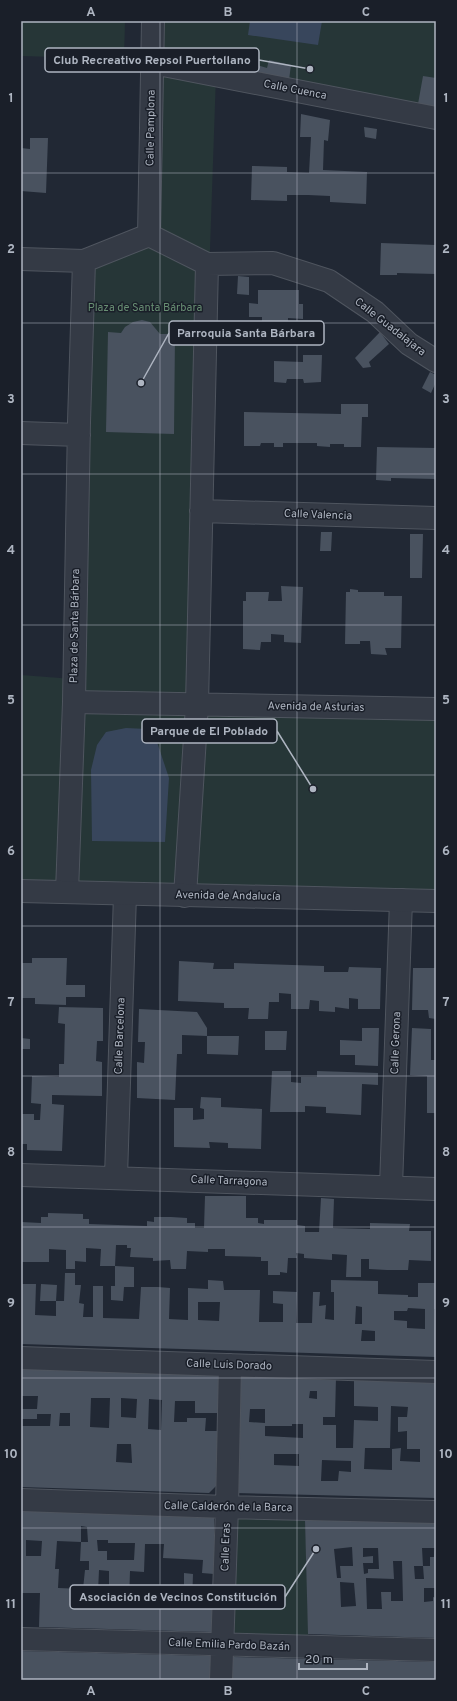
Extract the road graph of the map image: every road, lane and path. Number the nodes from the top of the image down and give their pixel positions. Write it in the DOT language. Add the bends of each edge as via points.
graph roads {
  1 [pos="153,21"];
  2 [pos="153,63"];
  3 [pos="436,118"];
  4 [pos="149,235"];
  5 [pos="21,259"];
  6 [pos="84,261"];
  7 [pos="207,264"];
  8 [pos="436,361"];
  9 [pos="21,433"];
  10 [pos="79,435"];
  11 [pos="201,511"];
  12 [pos="436,518"];
  13 [pos="74,702"];
  14 [pos="197,705"];
  15 [pos="436,709"];
  16 [pos="21,891"];
  17 [pos="67,892"];
  18 [pos="125,894"];
  19 [pos="186,896"];
  20 [pos="401,900"];
  21 [pos="436,901"];
  22 [pos="21,1175"];
  23 [pos="116,1177"];
  24 [pos="391,1187"];
  25 [pos="436,1189"];
  26 [pos="21,1358"];
  27 [pos="230,1365"];
  28 [pos="436,1372"];
  29 [pos="21,1500"];
  30 [pos="227,1507"];
  31 [pos="436,1512"];
  32 [pos="21,1639"];
  33 [pos="222,1644"];
  34 [pos="436,1650"];
  35 [pos="221,1680"];
  1 -- 2 [label="street, Calle Pamplona"];
  2 -- 3 [label="street, Calle Cuenca"];
  2 -- 4 [label="street, Calle Pamplona"];
  4 -- 6 [label="street"];
  4 -- 7 [label="street"];
  5 -- 6 [label="street"];
  6 -- 10 [label="street, Plaza de Santa Bárbara"];
  7 -- 8 [label="street, Calle Guadalajara" via="273,263 330,281 375,312 409,344"];
  7 -- 11 [label="street"];
  9 -- 10 [label="street"];
  10 -- 13 [label="street, Plaza de Santa Bárbara"];
  11 -- 12 [label="street, Calle Valencia"];
  11 -- 14 [label="street"];
  13 -- 14 [label="street"];
  13 -- 17 [label="street, Plaza de Santa Bárbara"];
  14 -- 15 [label="street, Avenida de Asturias"];
  14 -- 19 [label="street"];
  16 -- 17 [label="street, Avenida de Andalucía"];
  17 -- 18 [label="street, Avenida de Andalucía"];
  18 -- 19 [label="street, Avenida de Andalucía"];
  18 -- 23 [label="street, Calle Barcelona"];
  19 -- 20 [label="street, Avenida de Andalucía"];
  20 -- 21 [label="street, Avenida de Andalucía"];
  20 -- 24 [label="street, Calle Gerona"];
  22 -- 23 [label="street, Calle Tarragona"];
  23 -- 24 [label="street, Calle Tarragona"];
  24 -- 25 [label="street, Calle Tarragona"];
  26 -- 27 [label="street, Calle Luis Dorado"];
  27 -- 28 [label="street, Calle Luis Dorado"];
  27 -- 30 [label="street, Calle Eras"];
  29 -- 30 [label="street, Calle Calderón de la Barca"];
  30 -- 31 [label="street, Calle Calderón de la Barca"];
  30 -- 33 [label="street, Calle Eras"];
  32 -- 33 [label="street, Calle Emilia Pardo Bazán"];
  33 -- 34 [label="street, Calle Emilia Pardo Bazán"];
  33 -- 35 [label="street, Calle Eras"];
}
